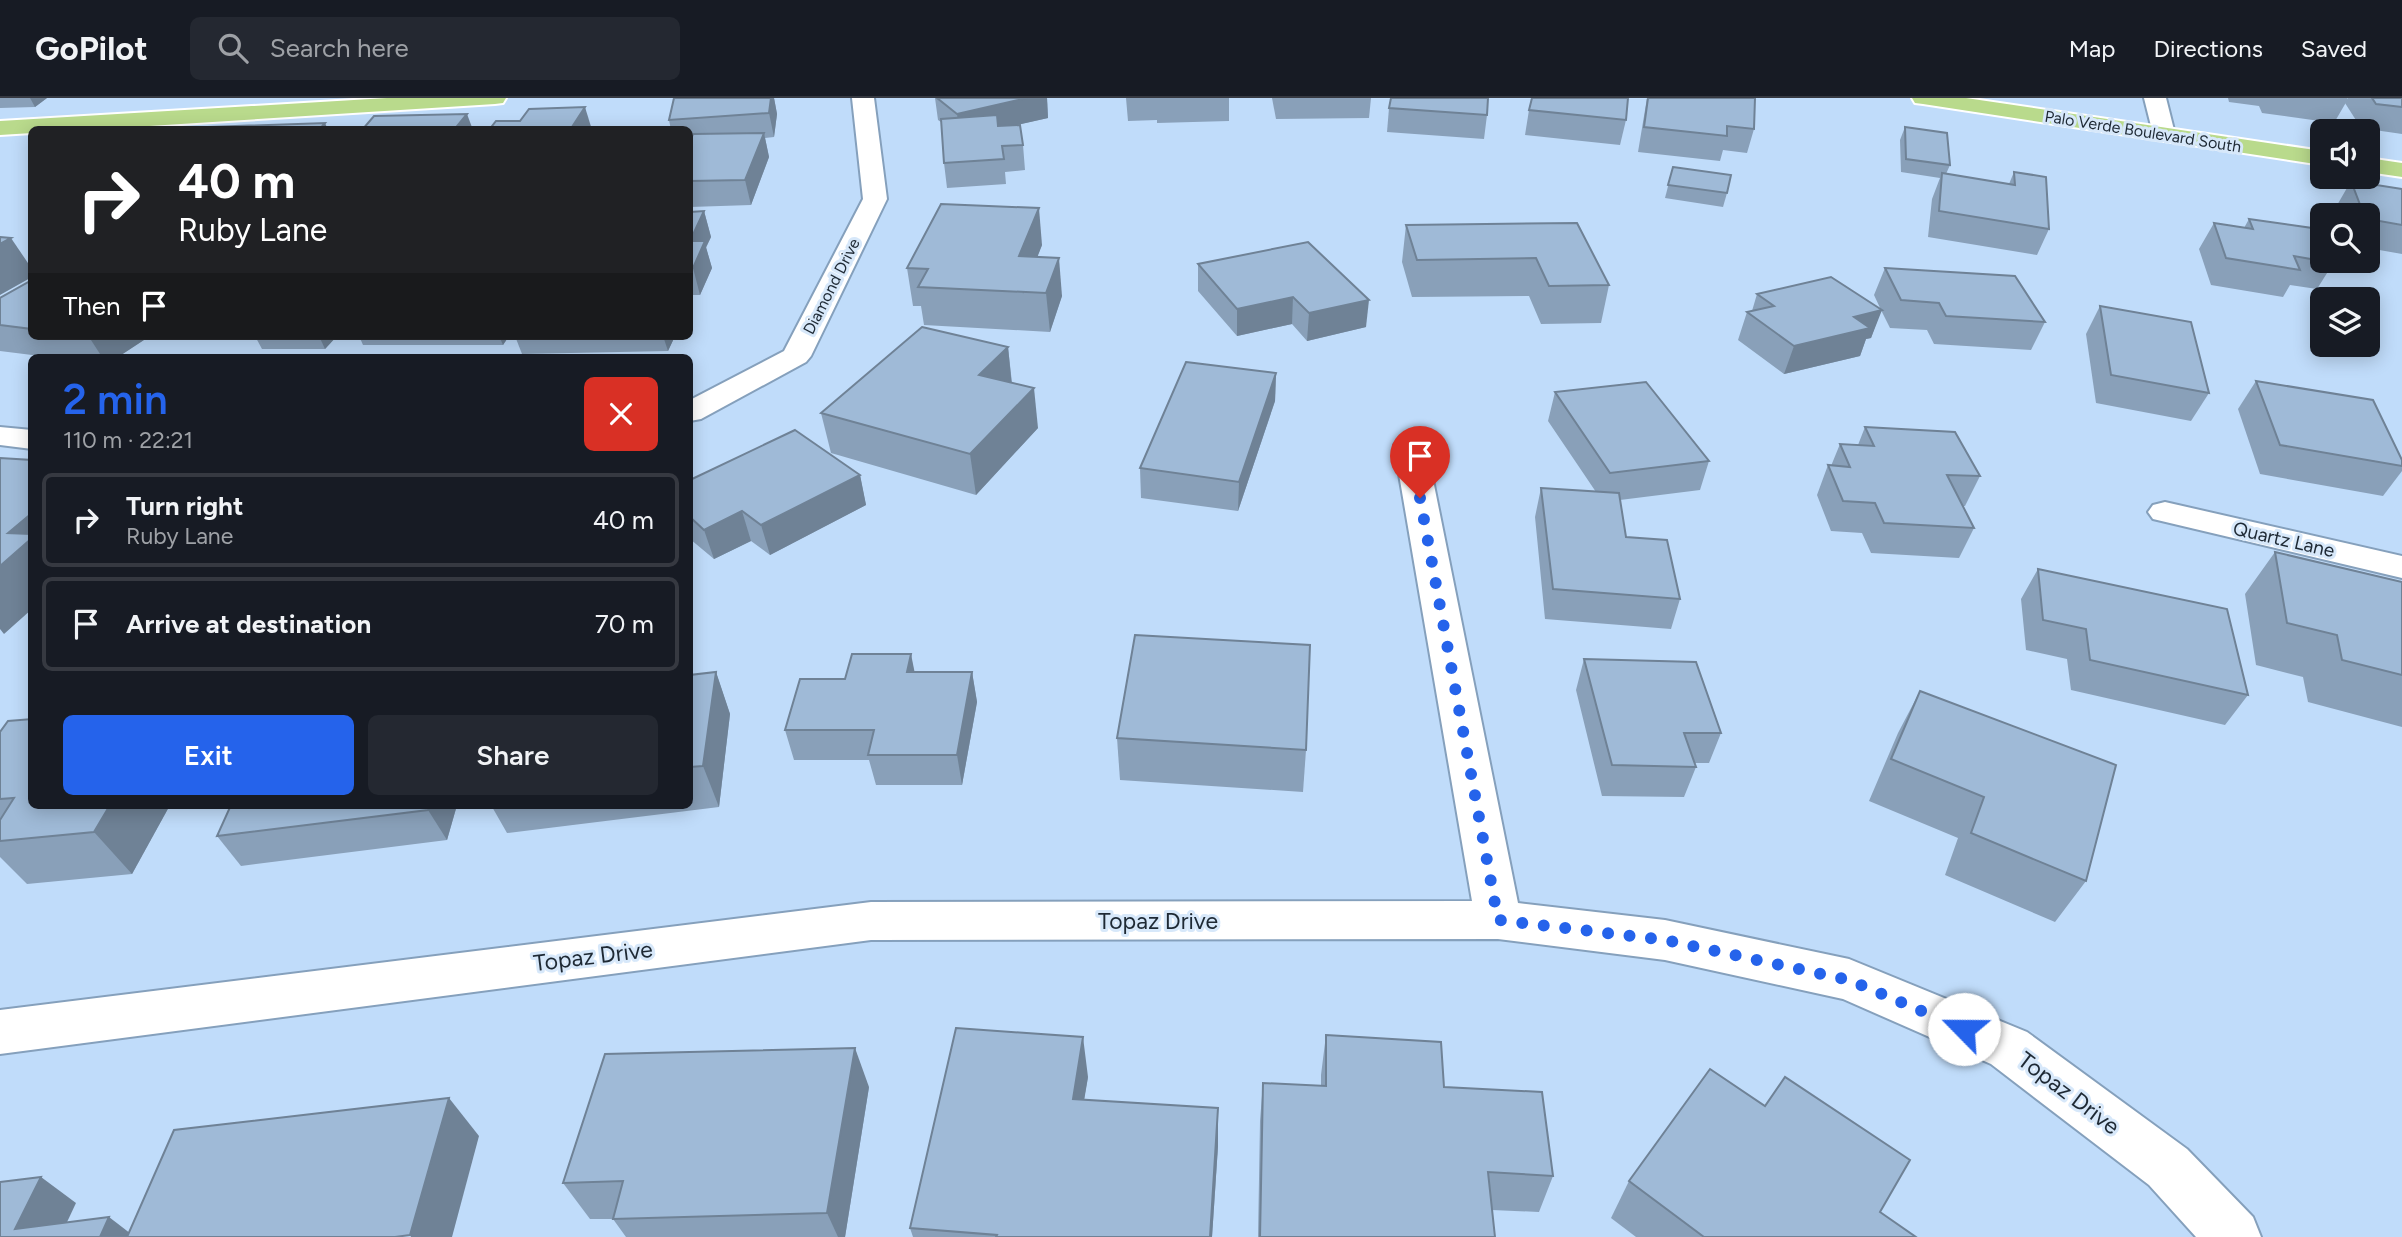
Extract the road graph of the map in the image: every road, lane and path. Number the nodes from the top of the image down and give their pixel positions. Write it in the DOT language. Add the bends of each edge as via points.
graph roads {
  1 [pos="495,98"];
  2 [pos="863,98"];
  3 [pos="1923,98"];
  4 [pos="2155,98"];
  5 [pos="28,126"];
  6 [pos="33,126"];
  7 [pos="0,128"];
  8 [pos="2164,134"];
  9 [pos="2310,156"];
  10 [pos="2380,167"];
  11 [pos="2402,170"];
  12 [pos="693,410"];
  13 [pos="0,436"];
  14 [pos="28,440"];
  15 [pos="1410,445"];
  16 [pos="2165,512"];
  17 [pos="2402,567"];
  18 [pos="1498,920"];
  19 [pos="0,1032"];
  20 [pos="2233,1237"];
  1 -- 6 [label="main road"];
  2 -- 12 [label="street, Diamond Drive" via="874,199 796,356"];
  3 -- 8 [label="main road, Palo Verde Boulevard South"];
  4 -- 8 [label="street"];
  5 -- 7 [label="main road"];
  8 -- 9 [label="main road, Palo Verde Boulevard South"];
  10 -- 11 [label="main road"];
  13 -- 14 [label="street"];
  15 -- 18 [label="street"];
  16 -- 17 [label="street, Quartz Lane"];
  18 -- 19 [label="street, Topaz Drive" via="871,921"];
  18 -- 20 [label="street, Topaz Drive" via="1665,940 1849,980 2009,1048 2168,1167"];
}
